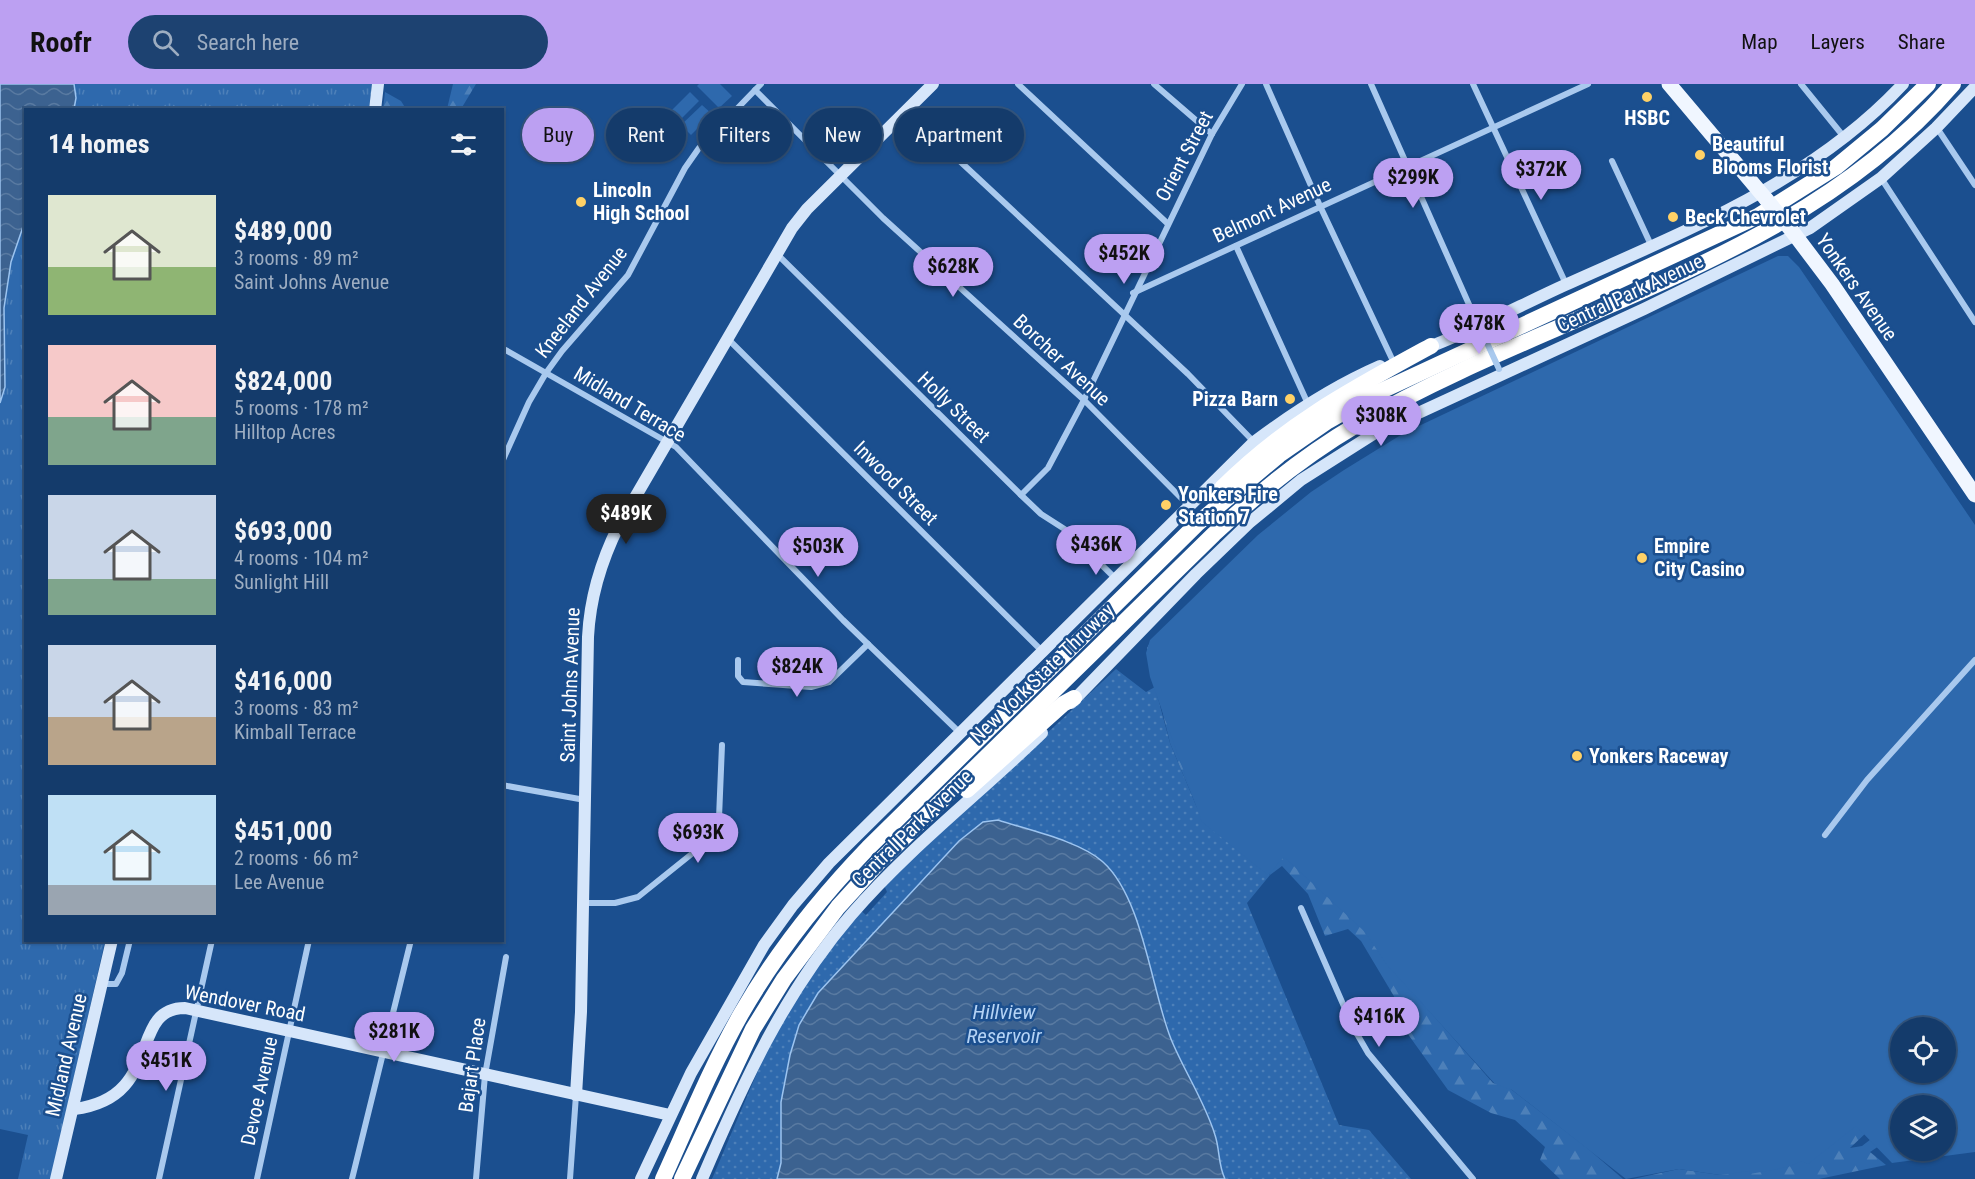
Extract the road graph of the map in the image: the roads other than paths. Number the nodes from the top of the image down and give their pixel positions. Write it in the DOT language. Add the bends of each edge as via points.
graph roads {
  1 [pos="378,84"];
  2 [pos="761,84"];
  3 [pos="933,84"];
  4 [pos="1018,84"];
  5 [pos="1154,84"];
  6 [pos="1242,84"];
  7 [pos="1266,84"];
  8 [pos="1371,84"];
  9 [pos="1473,84"];
  10 [pos="1588,84"];
  11 [pos="1669,84"];
  12 [pos="1801,84"];
  13 [pos="1903,84"];
  14 [pos="1928,84"];
  15 [pos="1953,84"];
  16 [pos="1960,84"];
  17 [pos="1975,87"];
  18 [pos="755,90"];
  19 [pos="1941,97"];
  20 [pos="375,108"];
  21 [pos="909,108"];
  22 [pos="894,123"];
  23 [pos="1493,127"];
  24 [pos="1936,128"];
  25 [pos="1212,134"];
  26 [pos="1845,138"];
  27 [pos="1612,161"];
  28 [pos="961,162"];
  29 [pos="1407,166"];
  30 [pos="842,175"];
  31 [pos="1881,178"];
  32 [pos="1975,185"];
  33 [pos="1763,196"];
  34 [pos="1320,206"];
  35 [pos="1167,223"];
  36 [pos="1793,234"];
  37 [pos="1236,246"];
  38 [pos="1651,246"];
  39 [pos="776,254"];
  40 [pos="1566,285"];
  41 [pos="1133,293"];
  42 [pos="1123,314"];
  43 [pos="1975,322"];
  44 [pos="1480,328"];
  45 [pos="727,339"];
  46 [pos="1431,346"];
  47 [pos="504,349"];
  48 [pos="1393,361"];
  49 [pos="1499,372"];
  50 [pos="546,373"];
  51 [pos="1084,400"];
  52 [pos="1308,404"];
  53 [pos="1254,442"];
  54 [pos="667,443"];
  55 [pos="504,457"];
  56 [pos="1021,495"];
  57 [pos="1975,495"];
  58 [pos="1189,506"];
  59 [pos="1198,523"];
  60 [pos="1115,578"];
  61 [pos="868,644"];
  62 [pos="1042,651"];
  63 [pos="738,660"];
  64 [pos="1975,660"];
  65 [pos="1074,698"];
  66 [pos="959,732"];
  67 [pos="722,745"];
  68 [pos="504,785"];
  69 [pos="585,800"];
  70 [pos="935,807"];
  71 [pos="1825,835"];
  72 [pos="584,903"];
  73 [pos="1301,908"];
  74 [pos="112,942"];
  75 [pos="130,942"];
  76 [pos="212,942"];
  77 [pos="309,942"];
  78 [pos="411,942"];
  79 [pos="506,957"];
  80 [pos="103,984"];
  81 [pos="197,1010"];
  82 [pos="289,1031"];
  83 [pos="384,1052"];
  84 [pos="485,1075"];
  85 [pos="576,1095"];
  86 [pos="74,1109"];
  87 [pos="670,1115"];
  88 [pos="57,1179"];
  89 [pos="159,1179"];
  90 [pos="257,1179"];
  91 [pos="352,1179"];
  92 [pos="476,1179"];
  93 [pos="570,1179"];
  94 [pos="641,1179"];
  95 [pos="663,1179"];
  96 [pos="682,1179"];
  97 [pos="702,1179"];
  98 [pos="1473,1179"];
  1 -- 20 [label="main road"];
  2 -- 18 [label="street, Kneeland Avenue"];
  3 -- 21 [label="main road, Saint Johns Avenue"];
  4 -- 35 [label="street"];
  5 -- 25 [label="street"];
  6 -- 25 [label="street, Orient Street"];
  7 -- 34 [label="street"];
  8 -- 29 [label="street"];
  9 -- 23 [label="street"];
  10 -- 23 [label="street, Belmont Avenue"];
  11 -- 33 [label="main road, Yonkers Avenue"];
  12 -- 26 [label="street"];
  13 -- 26 [label="main road, Central Park Avenue"];
  14 -- 59 [label="highway, New York State Thruway" via="1844,161 1758,216 1379,392 1279,455"];
  15 -- 19 [label="highway, New York State Thruway"];
  16 -- 19 [label="highway"];
  17 -- 24 [label="main road, Central Park Avenue"];
  18 -- 30 [label="street, Borcher Avenue"];
  18 -- 50 [label="street, Kneeland Avenue" via="699,148 628,275"];
  19 -- 70 [label="highway, New York State Thruway" via="1866,166 1766,232 1410,396 1306,457 1228,521"];
  22 -- 30 [label="main road, Saint Johns Avenue"];
  23 -- 29 [label="street, Belmont Avenue"];
  23 -- 40 [label="street"];
  24 -- 31 [label="main road, Central Park Avenue"];
  24 -- 32 [label="street"];
  25 -- 35 [label="street, Orient Street"];
  26 -- 33 [label="main road, Central Park Avenue"];
  27 -- 38 [label="street"];
  28 -- 42 [label="street"];
  29 -- 34 [label="street, Belmont Avenue"];
  29 -- 44 [label="street"];
  30 -- 39 [label="main road, Saint Johns Avenue" via="802,215"];
  30 -- 51 [label="street, Borcher Avenue"];
  31 -- 36 [label="main road, Central Park Avenue"];
  31 -- 43 [label="street"];
  33 -- 36 [label="main road, Yonkers Avenue, bridge"];
  33 -- 38 [label="main road, Central Park Avenue"];
  34 -- 37 [label="street, Belmont Avenue"];
  34 -- 48 [label="street"];
  35 -- 41 [label="street, Orient Street"];
  36 -- 49 [label="main road, Central Park Avenue" via="1644,309"];
  36 -- 57 [label="main road, Yonkers Avenue" via="1832,284"];
  37 -- 41 [label="street, Belmont Avenue"];
  37 -- 52 [label="street"];
  38 -- 40 [label="main road, Central Park Avenue"];
  39 -- 45 [label="main road, Saint Johns Avenue"];
  39 -- 56 [label="street, Holly Street"];
  40 -- 44 [label="main road, Central Park Avenue"];
  41 -- 42 [label="street, Orient Street"];
  42 -- 51 [label="street, Orient Street"];
  42 -- 53 [label="street"];
  44 -- 46 [label="main road, Central Park Avenue"];
  44 -- 49 [label="street, bridge"];
  45 -- 54 [label="main road, Saint Johns Avenue"];
  45 -- 62 [label="street, Inwood Street"];
  46 -- 48 [label="main road, Central Park Avenue"];
  46 -- 59 [label="highway" via="1287,430 1213,498"];
  47 -- 50 [label="street, Midland Terrace"];
  48 -- 52 [label="main road, Central Park Avenue" via="1344,382"];
  49 -- 65 [label="main road, Central Park Avenue" via="1375,433 1301,480 1249,523"];
  50 -- 54 [label="street, Midland Terrace"];
  50 -- 55 [label="street, Kneeland Avenue" via="528,402"];
  51 -- 56 [label="street, Orient Street" via="1048,468"];
  51 -- 58 [label="street, Borcher Avenue"];
  52 -- 53 [label="main road, Central Park Avenue"];
  53 -- 58 [label="main road, Central Park Avenue"];
  54 -- 61 [label="street, Midland Terrace" via="676,447"];
  54 -- 69 [label="main road, Saint Johns Avenue" via="613,537 593,598 588,637"];
  56 -- 60 [label="street, Holly Street" via="1066,530"];
  58 -- 60 [label="main road, Central Park Avenue"];
  59 -- 95 [label="highway, New York State Thruway" via="868,848 808,915 740,1015"];
  60 -- 62 [label="main road, Central Park Avenue"];
  61 -- 63 [label="street" via="829,682 811,687 743,682 738,676"];
  61 -- 66 [label="street, Midland Terrace"];
  62 -- 66 [label="main road, Central Park Avenue"];
  64 -- 71 [label="street" via="1867,780"];
  65 -- 70 [label="highway" via="958,797"];
  65 -- 97 [label="main road, Central Park Avenue" via="1017,758 891,872 843,925 789,1000 758,1054"];
  66 -- 87 [label="main road, Central Park Avenue" via="829,863 793,905 764,945"];
  67 -- 72 [label="street" via="719,818 709,840 638,897 615,903"];
  68 -- 69 [label="street"];
  69 -- 72 [label="main road, Saint Johns Avenue"];
  70 -- 96 [label="highway, New York State Thruway" via="838,907 784,979 739,1056"];
  72 -- 85 [label="main road, Saint Johns Avenue"];
  73 -- 98 [label="street" via="1368,1053"];
  74 -- 80 [label="main road, Midland Avenue"];
  75 -- 80 [label="street" via="116,984"];
  76 -- 81 [label="street"];
  77 -- 82 [label="street, Devoe Avenue"];
  78 -- 83 [label="street"];
  79 -- 84 [label="street, Bajart Place"];
  80 -- 86 [label="main road, Midland Avenue"];
  81 -- 82 [label="main road, Wendover Road"];
  81 -- 86 [label="main road, Wendover Road" via="180,1008 162,1013 152,1027 140,1065 126,1085 100,1104"];
  81 -- 89 [label="street"];
  82 -- 83 [label="main road, Wendover Road"];
  82 -- 90 [label="street, Devoe Avenue"];
  83 -- 84 [label="main road, Wendover Road"];
  83 -- 91 [label="street"];
  84 -- 85 [label="main road, Wendover Road"];
  84 -- 92 [label="street, Bajart Place"];
  85 -- 87 [label="main road, Wendover Road"];
  85 -- 93 [label="street, Saint Johns Avenue"];
  86 -- 88 [label="main road, Midland Avenue"];
  87 -- 94 [label="main road, Central Park Avenue"];
}
